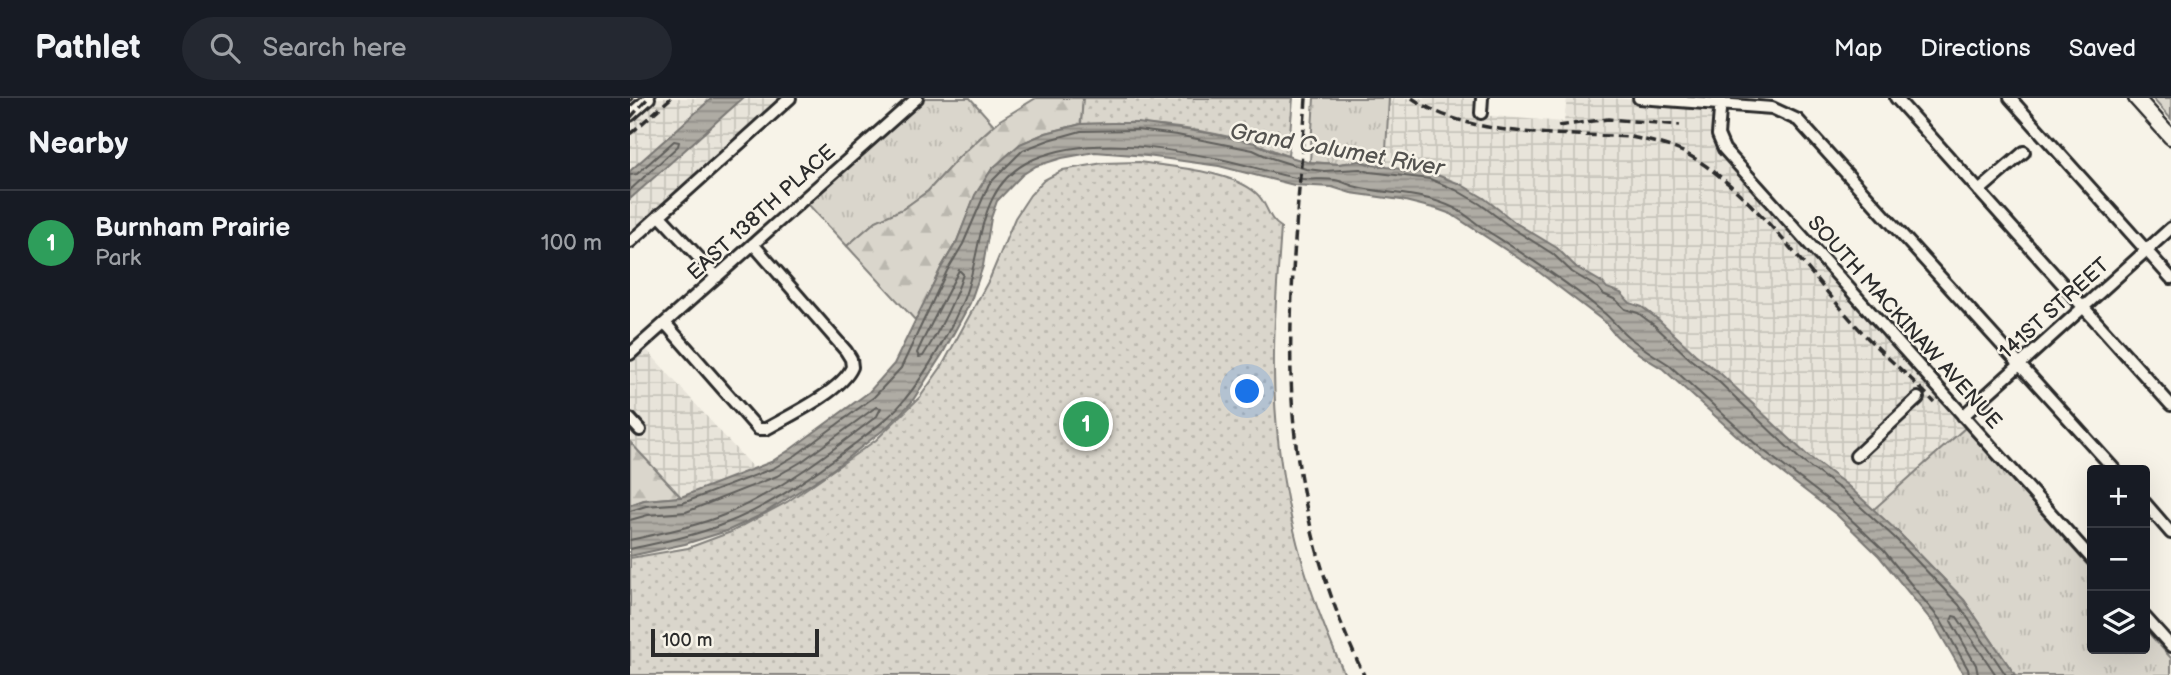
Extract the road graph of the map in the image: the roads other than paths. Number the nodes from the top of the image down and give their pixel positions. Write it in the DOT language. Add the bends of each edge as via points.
graph roads {
  1 [pos="649,98"];
  2 [pos="790,98"];
  3 [pos="917,98"];
  4 [pos="1482,98"];
  5 [pos="1639,98"];
  6 [pos="1896,98"];
  7 [pos="2010,98"];
  8 [pos="2136,98"];
  9 [pos="1721,101"];
  10 [pos="1481,113"];
  11 [pos="630,115"];
  12 [pos="2171,137"];
  13 [pos="2024,152"];
  14 [pos="1979,191"];
  15 [pos="659,215"];
  16 [pos="2171,228"];
  17 [pos="630,242"];
  18 [pos="753,244"];
  19 [pos="2147,250"];
  20 [pos="717,276"];
  21 [pos="2171,278"];
  22 [pos="2084,307"];
  23 [pos="665,323"];
  24 [pos="630,354"];
  25 [pos="2021,365"];
  26 [pos="1918,398"];
  27 [pos="2171,405"];
  28 [pos="1963,416"];
  29 [pos="630,419"];
  30 [pos="640,430"];
  31 [pos="1856,456"];
  32 [pos="2111,465"];
  33 [pos="2150,509"];
  34 [pos="2171,533"];
  35 [pos="2087,553"];
  36 [pos="2150,623"];
  37 [pos="2171,646"];
  1 -- 11 [label="street"];
  2 -- 15 [label="street"];
  3 -- 18 [label="street, EAST 138TH PLACE"];
  4 -- 10 [label="street"];
  5 -- 9 [label="street"];
  6 -- 14 [label="street"];
  7 -- 19 [label="street"];
  8 -- 12 [label="main road"];
  9 -- 25 [label="street" via="1772,108 1798,120"];
  9 -- 28 [label="street, SOUTH MACKINAW AVENUE" via="1718,135 1724,149"];
  13 -- 14 [label="street"];
  14 -- 22 [label="street"];
  15 -- 17 [label="street"];
  15 -- 20 [label="street"];
  16 -- 19 [label="street, 141ST STREET"];
  18 -- 20 [label="street, EAST 138TH PLACE"];
  18 -- 23 [label="street" via="846,351 852,367 845,379 810,404 758,429"];
  19 -- 21 [label="street"];
  19 -- 22 [label="street, 141ST STREET"];
  20 -- 23 [label="street, EAST 138TH PLACE"];
  22 -- 25 [label="street, 141ST STREET"];
  22 -- 27 [label="street"];
  23 -- 24 [label="street, EAST 138TH PLACE"];
  25 -- 28 [label="street, 141ST STREET"];
  25 -- 32 [label="street"];
  26 -- 31 [label="street"];
  28 -- 35 [label="street, SOUTH MACKINAW AVENUE"];
  29 -- 30 [label="street"];
  33 -- 34 [label="street"];
  36 -- 37 [label="street"];
}
